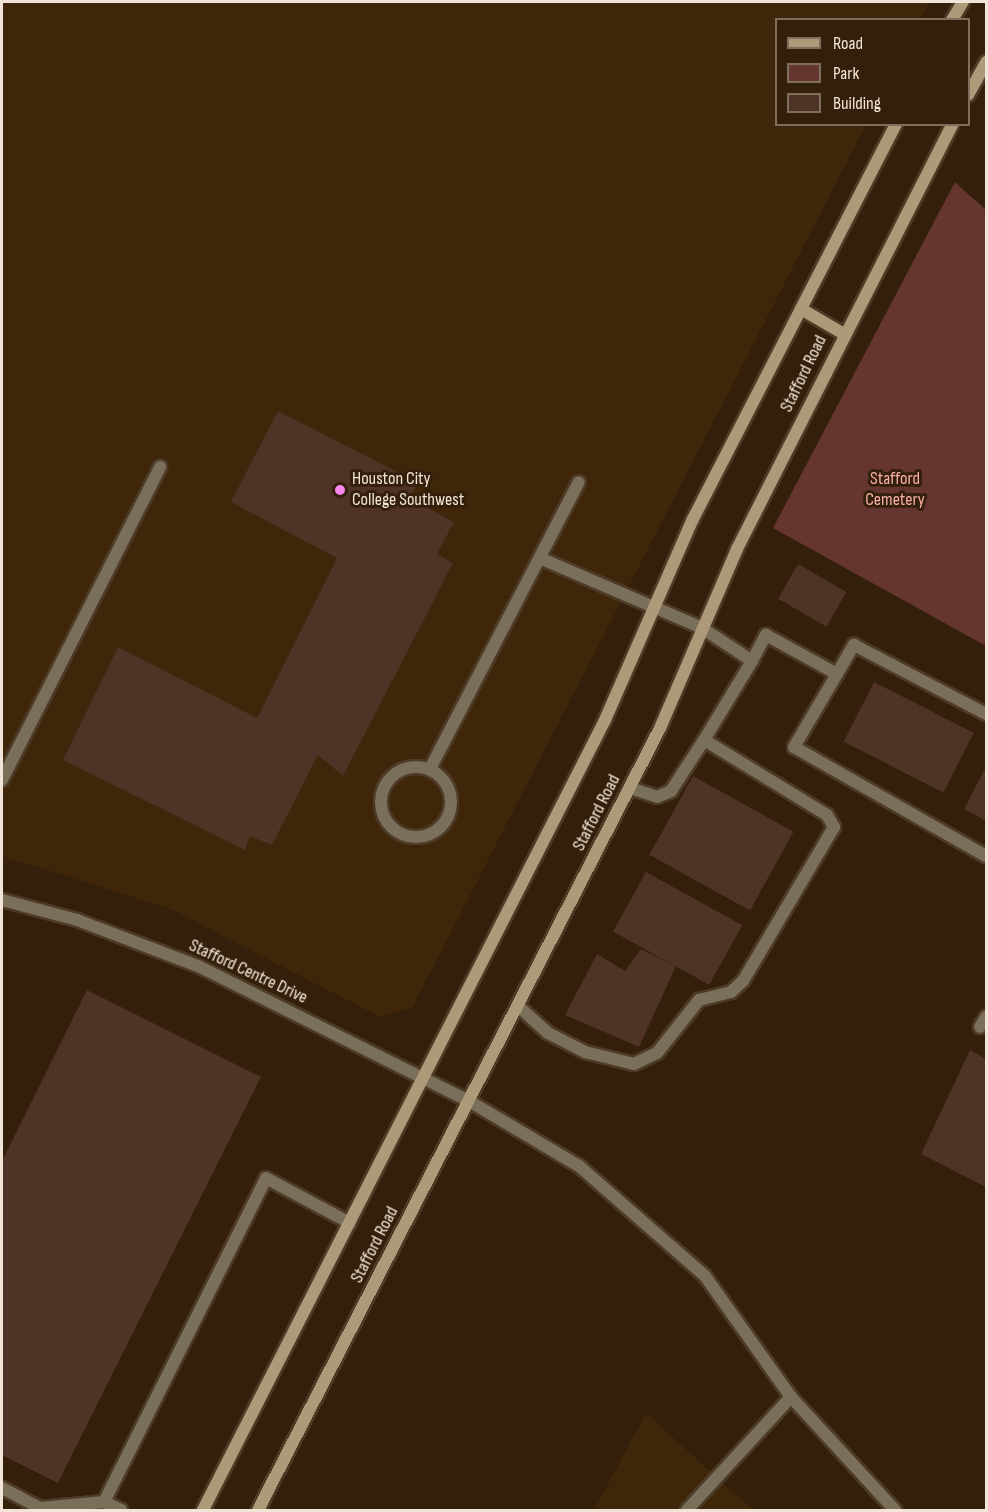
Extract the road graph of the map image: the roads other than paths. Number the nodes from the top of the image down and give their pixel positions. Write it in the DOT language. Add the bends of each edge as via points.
graph roads {
  1 [pos="963,2"];
  2 [pos="953,18"];
  3 [pos="987,62"];
  4 [pos="970,93"];
  5 [pos="895,126"];
  6 [pos="952,126"];
  7 [pos="801,309"];
  8 [pos="844,334"];
  9 [pos="160,467"];
  10 [pos="579,482"];
  11 [pos="542,559"];
  12 [pos="654,610"];
  13 [pos="702,628"];
  14 [pos="752,661"];
  15 [pos="837,674"];
  16 [pos="987,714"];
  17 [pos="704,740"];
  18 [pos="430,769"];
  19 [pos="2,780"];
  20 [pos="630,788"];
  21 [pos="987,856"];
  22 [pos="2,900"];
  23 [pos="518,1006"];
  24 [pos="424,1078"];
  25 [pos="469,1101"];
  26 [pos="350,1222"];
  27 [pos="791,1396"];
  28 [pos="2,1488"];
  29 [pos="104,1502"];
  30 [pos="121,1510"];
  31 [pos="202,1510"];
  32 [pos="258,1510"];
  33 [pos="687,1510"];
  34 [pos="895,1510"];
  1 -- 2 [label="main road"];
  3 -- 4 [label="main road"];
  5 -- 7 [label="main road, Stafford Road"];
  6 -- 8 [label="main road, Stafford Road"];
  7 -- 8 [label="main road"];
  7 -- 12 [label="main road, Stafford Road" via="693,519"];
  8 -- 13 [label="main road, Stafford Road"];
  9 -- 19 [label="street"];
  10 -- 11 [label="street"];
  11 -- 12 [label="street"];
  11 -- 18 [label="street"];
  12 -- 13 [label="street"];
  12 -- 24 [label="main road, Stafford Road" via="604,720"];
  13 -- 14 [label="street"];
  13 -- 20 [label="main road, Stafford Road"];
  14 -- 15 [label="street" via="766,634"];
  14 -- 17 [label="street"];
  15 -- 16 [label="street" via="854,645"];
  15 -- 21 [label="street" via="794,747"];
  17 -- 20 [label="street" via="670,791 657,797"];
  17 -- 23 [label="street" via="826,815 834,827 743,981 731,992 699,1000 657,1053 634,1064 585,1052 557,1038"];
  18 -- 18 [label="street" via="397,772 382,790 382,813 406,836 429,836 447,820 452,797"];
  20 -- 23 [label="main road, Stafford Road"];
  22 -- 24 [label="street, Stafford Centre Drive" via="76,920 198,966"];
  23 -- 25 [label="main road, Stafford Road"];
  24 -- 25 [label="street, Stafford Centre Drive"];
  24 -- 26 [label="main road, Stafford Road"];
  25 -- 27 [label="street, Stafford Centre Drive" via="579,1166 705,1276"];
  25 -- 32 [label="main road, Stafford Road"];
  26 -- 29 [label="street" via="266,1178"];
  26 -- 31 [label="main road, Stafford Road"];
  27 -- 33 [label="street"];
  27 -- 34 [label="street, Stafford Centre Drive"];
  28 -- 29 [label="street" via="40,1508"];
  29 -- 30 [label="street"];
}
